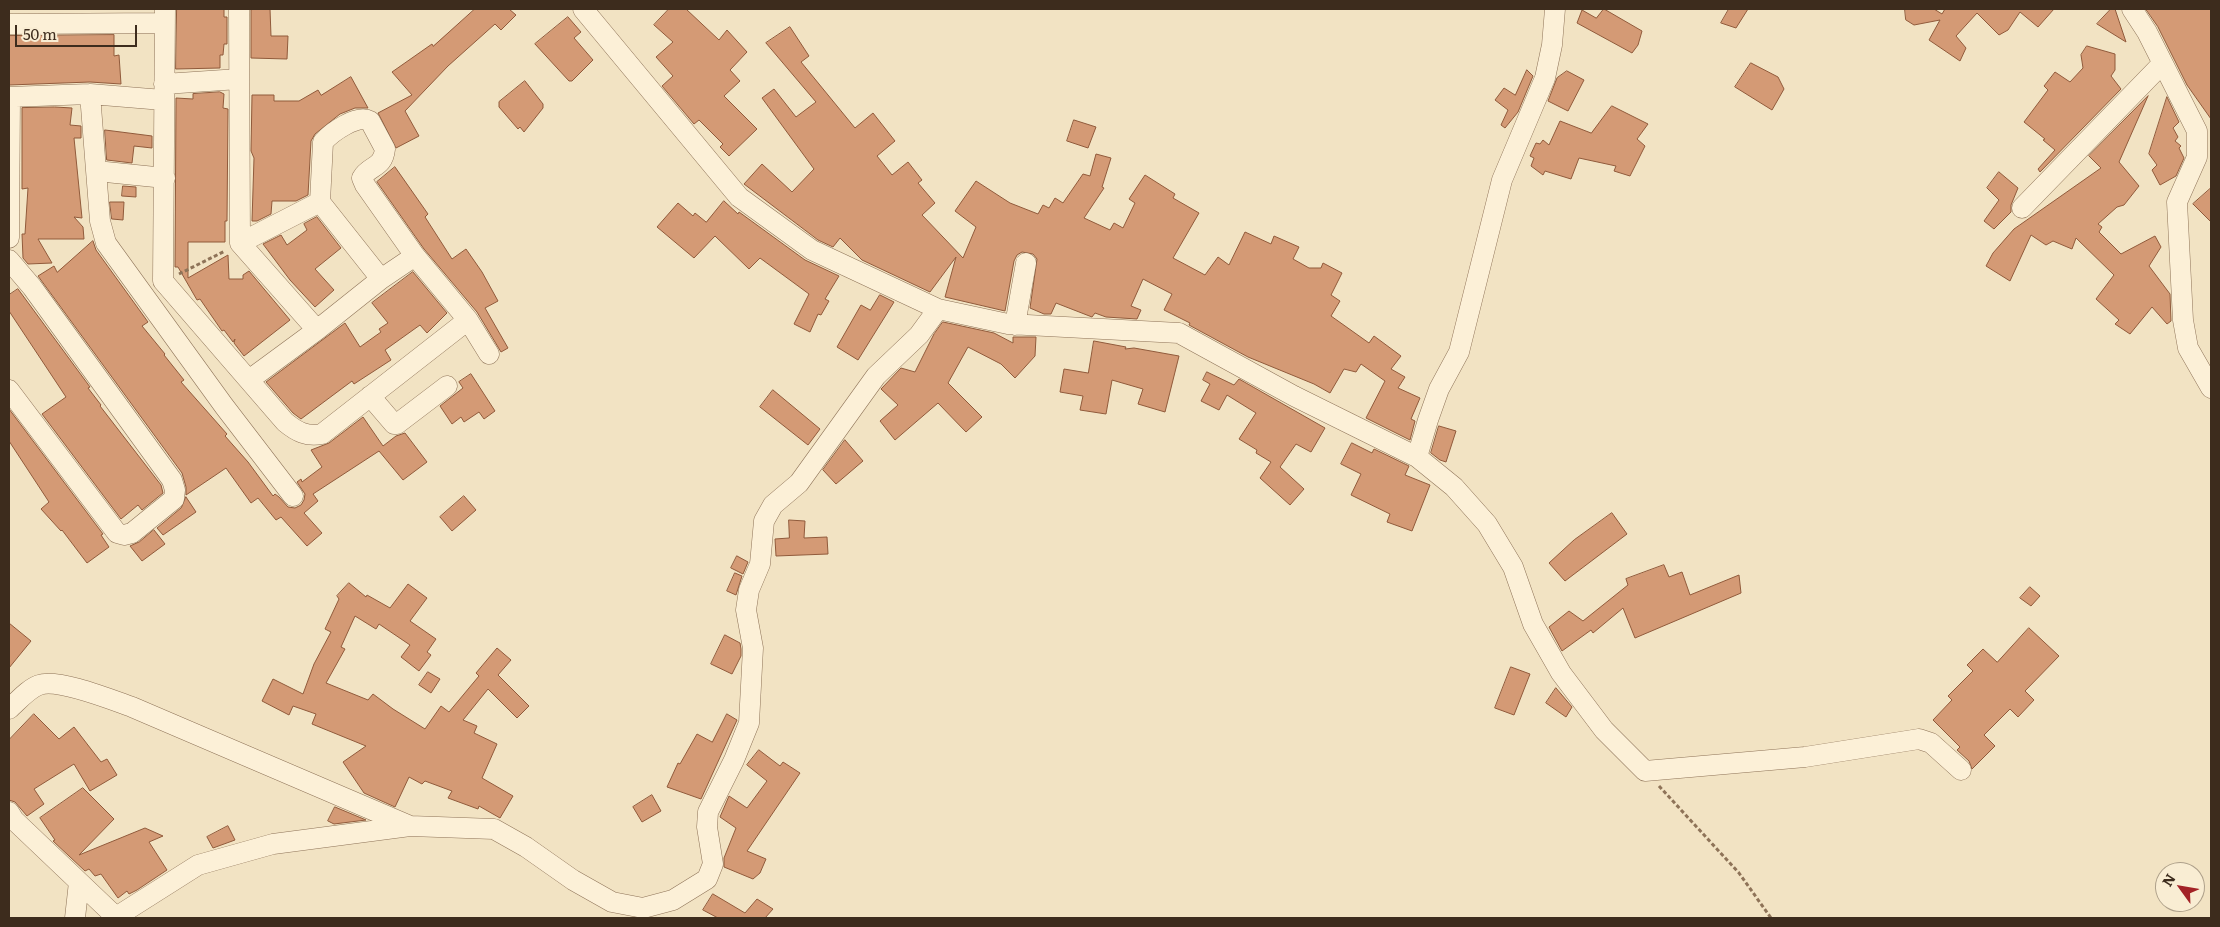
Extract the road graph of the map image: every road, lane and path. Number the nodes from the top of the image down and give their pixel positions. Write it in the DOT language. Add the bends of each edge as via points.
graph roads {
  1 [pos="238,9"];
  2 [pos="583,9"];
  3 [pos="1554,9"];
  4 [pos="2132,9"];
  5 [pos="165,16"];
  6 [pos="9,24"];
  7 [pos="2162,64"];
  8 [pos="239,79"];
  9 [pos="164,92"];
  10 [pos="90,94"];
  11 [pos="9,97"];
  12 [pos="96,170"];
  13 [pos="165,178"];
  14 [pos="320,202"];
  15 [pos="2022,208"];
  16 [pos="9,238"];
  17 [pos="240,243"];
  18 [pos="416,256"];
  19 [pos="9,260"];
  20 [pos="1026,263"];
  21 [pos="381,279"];
  22 [pos="163,281"];
  23 [pos="938,309"];
  24 [pos="468,320"];
  25 [pos="1015,325"];
  26 [pos="317,330"];
  27 [pos="489,354"];
  28 [pos="249,380"];
  29 [pos="447,386"];
  30 [pos="2211,388"];
  31 [pos="9,390"];
  32 [pos="370,396"];
  33 [pos="1417,457"];
  34 [pos="293,496"];
  35 [pos="9,708"];
  36 [pos="1962,770"];
  37 [pos="1645,771"];
  38 [pos="9,812"];
  39 [pos="410,826"];
  40 [pos="79,882"];
  41 [pos="75,918"];
  42 [pos="117,918"];
  43 [pos="1771,918"];
  1 -- 8 [label="street"];
  2 -- 23 [label="street" via="739,197 812,250"];
  3 -- 33 [label="street" via="1552,45 1545,78 1502,180 1460,352 1440,389"];
  4 -- 7 [label="street"];
  5 -- 6 [label="street"];
  5 -- 9 [label="street"];
  7 -- 15 [label="street"];
  7 -- 30 [label="street" via="2197,131 2196,157 2177,202 2183,320 2188,348"];
  8 -- 9 [label="street"];
  8 -- 17 [label="street"];
  9 -- 10 [label="street"];
  9 -- 13 [label="street"];
  10 -- 11 [label="street"];
  10 -- 12 [label="street"];
  11 -- 16 [label="street"];
  12 -- 13 [label="street"];
  12 -- 34 [label="street" via="100,221 106,243"];
  13 -- 22 [label="street"];
  14 -- 17 [label="street"];
  14 -- 18 [label="street" via="323,142 352,122 370,121 384,145 384,155 380,164 362,178"];
  14 -- 21 [label="street"];
  17 -- 22 [label="path"];
  17 -- 26 [label="street"];
  18 -- 21 [label="street"];
  18 -- 24 [label="street"];
  19 -- 31 [label="street" via="172,480 174,498 132,533 117,533"];
  20 -- 25 [label="street"];
  21 -- 26 [label="street"];
  22 -- 28 [label="street"];
  23 -- 25 [label="street"];
  23 -- 39 [label="street" via="920,335 876,376 799,482 773,505 764,521 760,564 749,590 746,610 753,648 748,723 708,812 706,827 713,864 707,879 673,900 643,908 612,902 494,829"];
  24 -- 27 [label="street"];
  24 -- 32 [label="street"];
  25 -- 33 [label="street" via="1179,333 1294,396"];
  26 -- 28 [label="street"];
  28 -- 32 [label="street" via="285,422 313,436 322,434"];
  29 -- 32 [label="street" via="397,424"];
  33 -- 37 [label="street" via="1454,487 1487,524 1513,568 1533,624 1561,673 1604,730"];
  35 -- 39 [label="street" via="40,684 88,692 132,707"];
  36 -- 37 [label="street" via="1931,743 1919,739 1805,757"];
  37 -- 43 [label="path" via="1739,873"];
  38 -- 40 [label="street"];
  39 -- 42 [label="street" via="273,844 198,865"];
  40 -- 41 [label="street"];
  40 -- 42 [label="street"];
}
